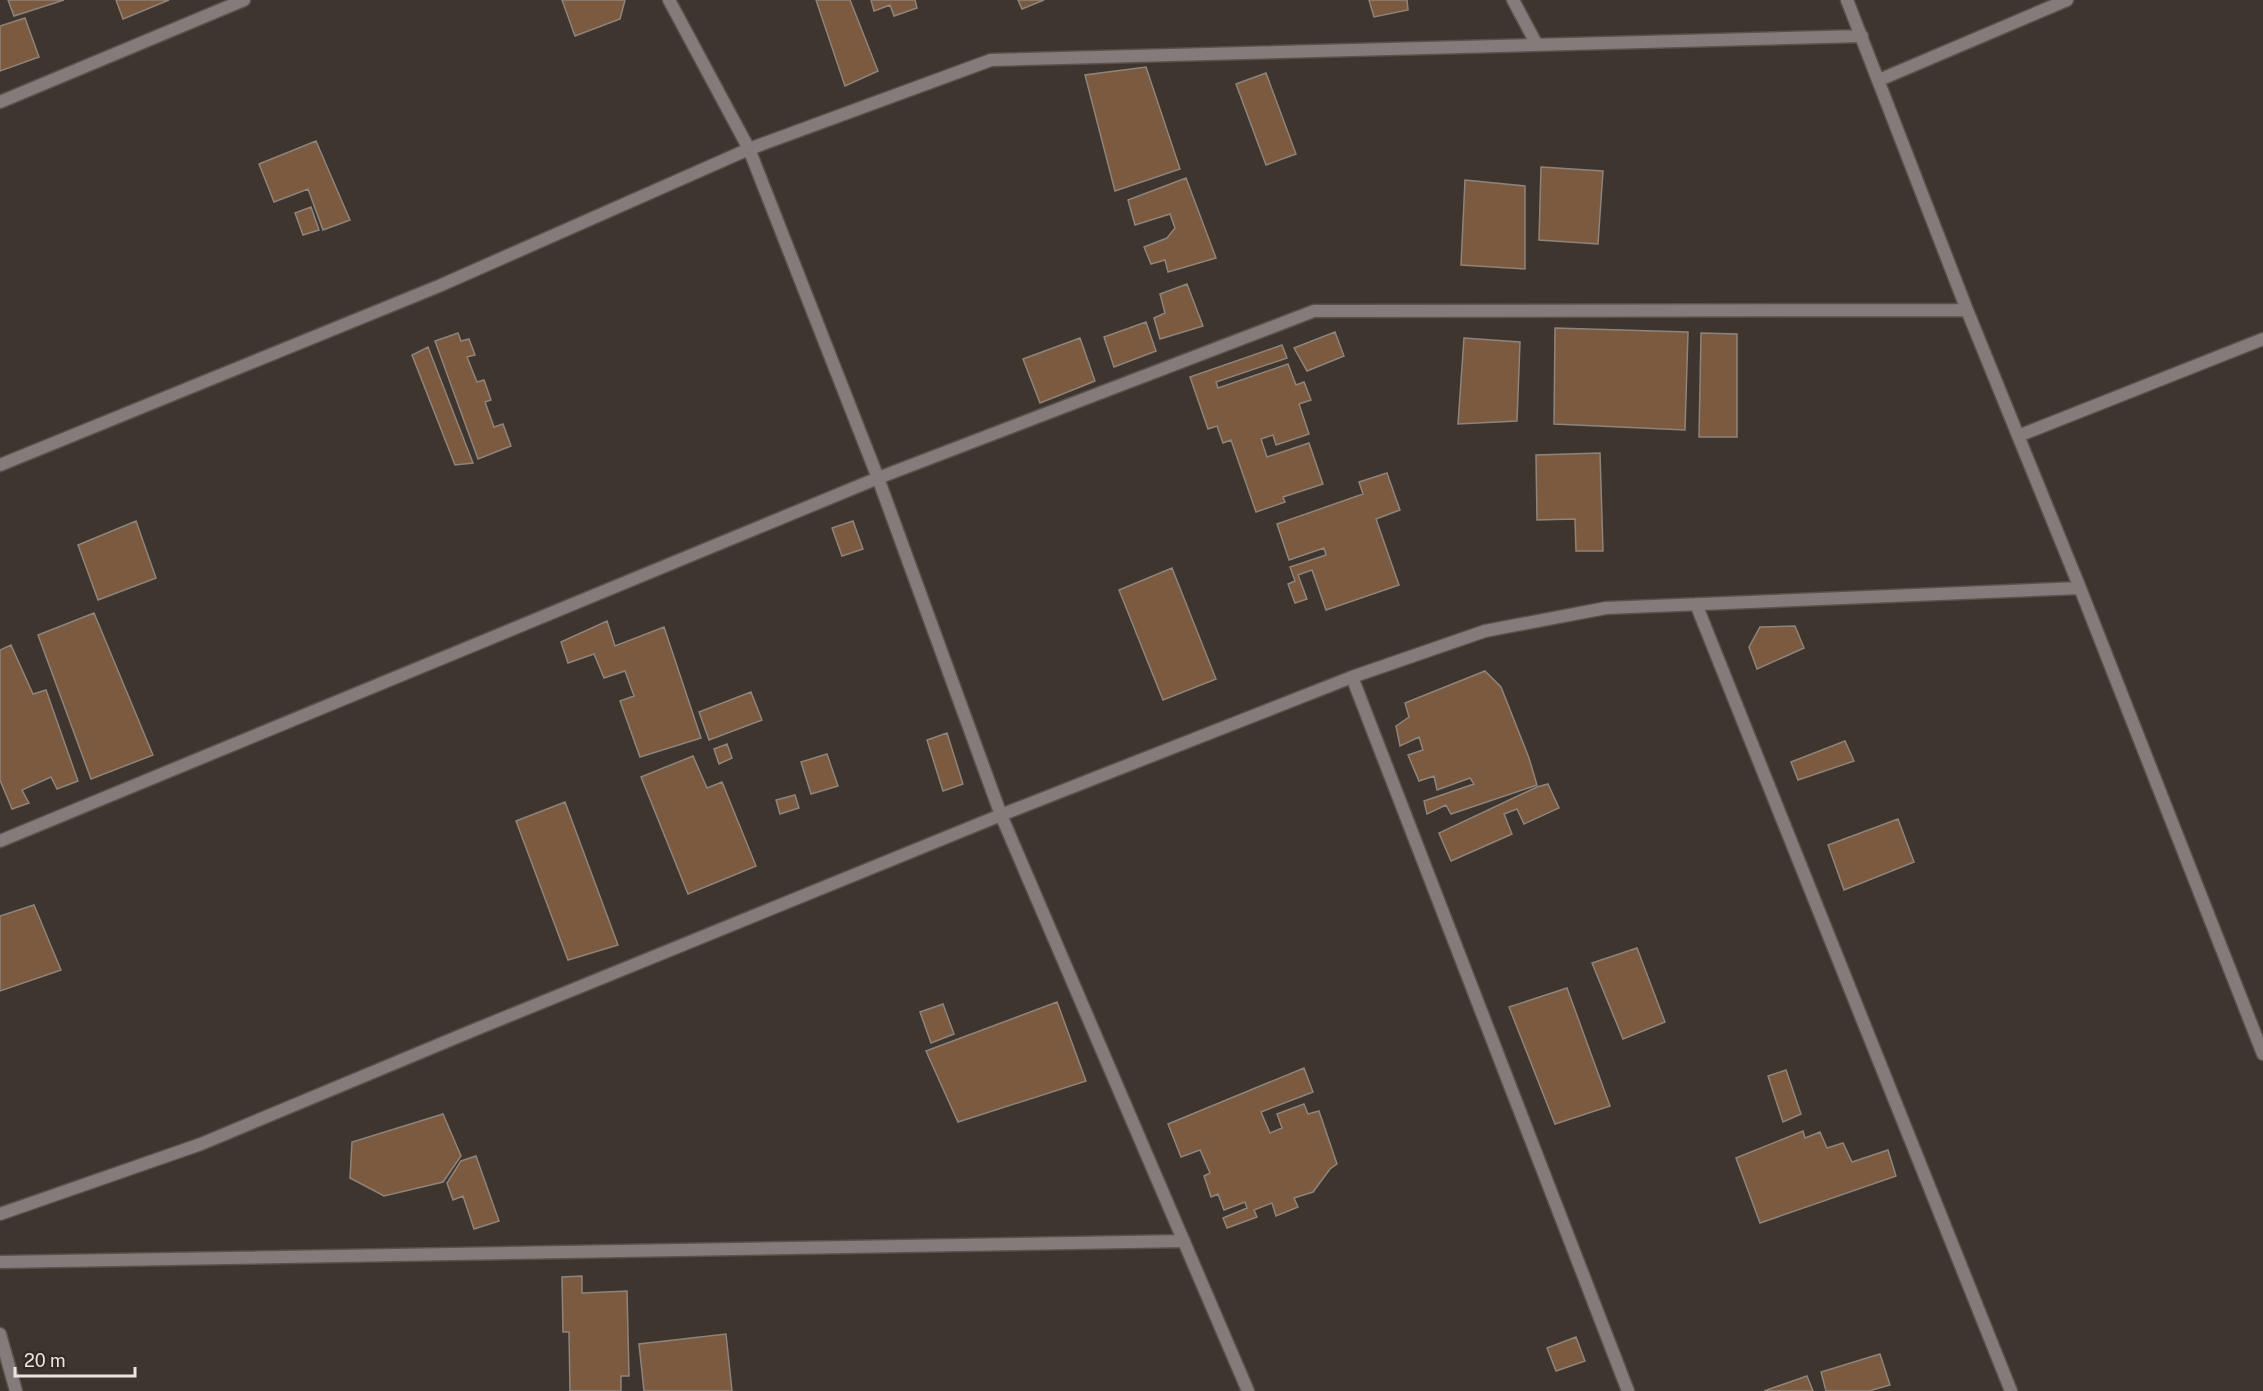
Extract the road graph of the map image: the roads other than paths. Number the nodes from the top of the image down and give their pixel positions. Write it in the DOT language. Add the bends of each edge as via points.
graph roads {
  1 [pos="244,0"];
  2 [pos="669,0"];
  3 [pos="1513,0"];
  4 [pos="1847,0"];
  5 [pos="2067,0"];
  6 [pos="1862,36"];
  7 [pos="1537,45"];
  8 [pos="1879,80"];
  9 [pos="0,102"];
  10 [pos="749,149"];
  11 [pos="1966,310"];
  12 [pos="2263,339"];
  13 [pos="2018,436"];
  14 [pos="0,465"];
  15 [pos="878,478"];
  16 [pos="2079,588"];
  17 [pos="1696,604"];
  18 [pos="1352,677"];
  19 [pos="1001,814"];
  20 [pos="0,841"];
  21 [pos="2263,1053"];
  22 [pos="0,1214"];
  23 [pos="1184,1241"];
  24 [pos="0,1262"];
  25 [pos="0,1334"];
  26 [pos="16,1391"];
  27 [pos="1248,1391"];
  28 [pos="1628,1391"];
  29 [pos="2011,1391"];
  1 -- 9 [label="street"];
  2 -- 10 [label="street"];
  3 -- 7 [label="street"];
  4 -- 6 [label="street"];
  5 -- 8 [label="street"];
  6 -- 7 [label="street"];
  6 -- 8 [label="street"];
  7 -- 10 [label="street" via="991,60"];
  8 -- 11 [label="street"];
  10 -- 14 [label="street" via="439,286"];
  10 -- 15 [label="street"];
  11 -- 13 [label="street"];
  11 -- 15 [label="street" via="1314,311"];
  12 -- 13 [label="street"];
  13 -- 16 [label="street"];
  15 -- 19 [label="street"];
  15 -- 20 [label="street"];
  16 -- 17 [label="street"];
  16 -- 21 [label="street"];
  17 -- 18 [label="street" via="1606,608 1485,631"];
  17 -- 29 [label="street"];
  18 -- 19 [label="street"];
  18 -- 28 [label="street"];
  19 -- 22 [label="street" via="201,1144"];
  19 -- 23 [label="street"];
  23 -- 24 [label="street"];
  23 -- 27 [label="street"];
  25 -- 26 [label="street"];
}
